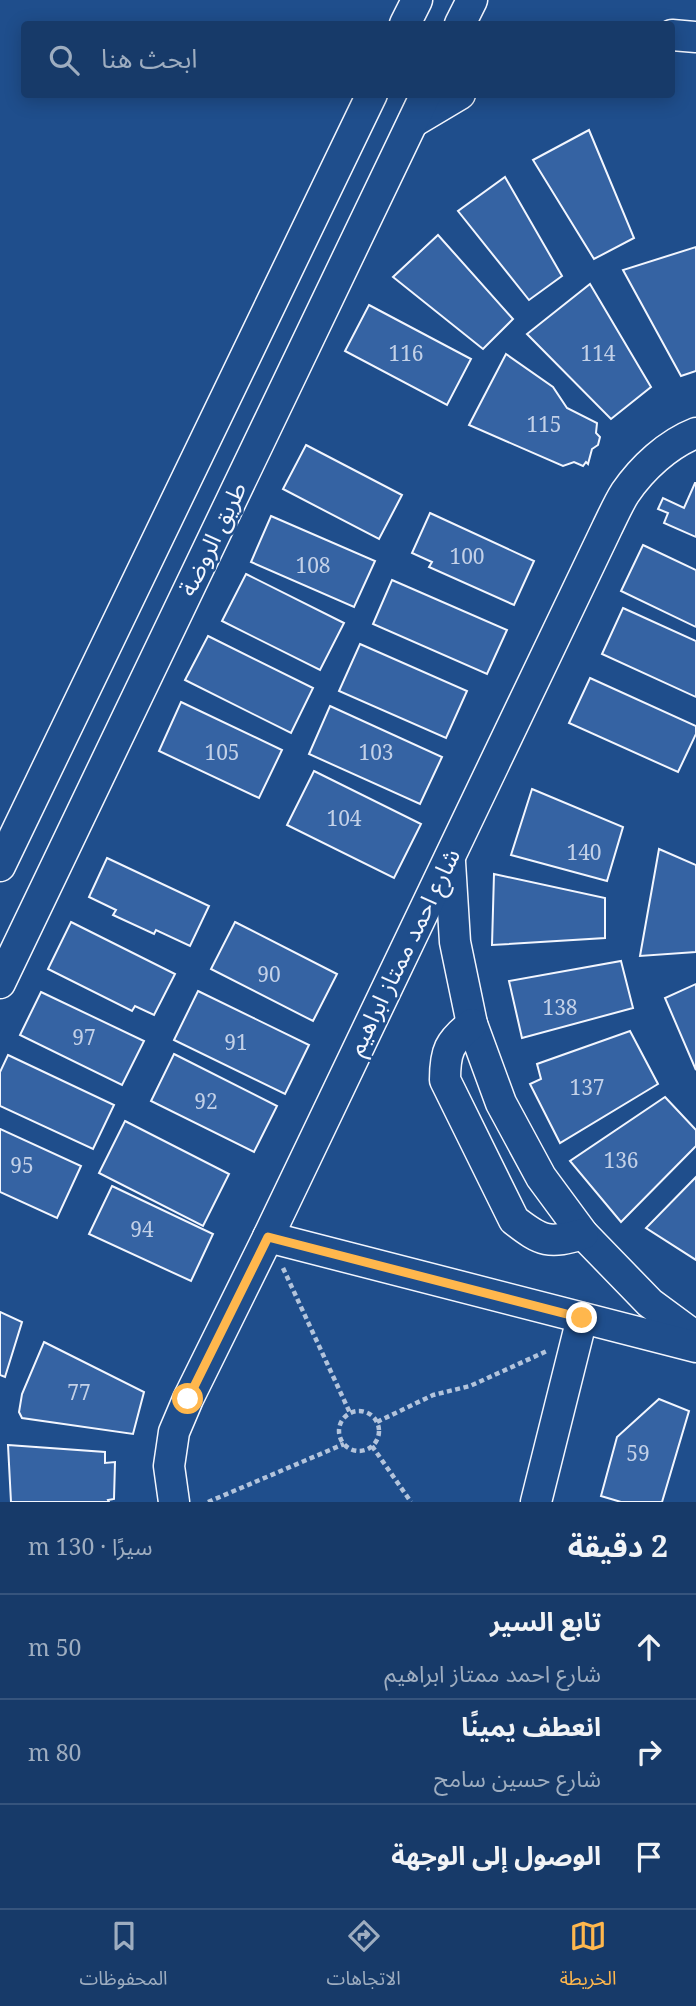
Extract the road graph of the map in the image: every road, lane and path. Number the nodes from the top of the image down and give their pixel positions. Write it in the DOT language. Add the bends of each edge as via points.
graph roads {
  1 [pos="417,0"];
  2 [pos="472,0"];
  3 [pos="406,21"];
  4 [pos="462,21"];
  5 [pos="675,35"];
  6 [pos="696,37"];
  7 [pos="370,98"];
  8 [pos="424,98"];
  9 [pos="453,98"];
  10 [pos="413,122"];
  11 [pos="696,433"];
  12 [pos="78,706"];
  13 [pos="125,724"];
  14 [pos="32,799"];
  15 [pos="78,821"];
  16 [pos="449,858"];
  17 [pos="0,866"];
  18 [pos="0,983"];
  19 [pos="472,1024"];
  20 [pos="583,1234"];
  21 [pos="268,1237"];
  22 [pos="580,1328"];
  23 [pos="696,1337"];
  24 [pos="696,1347"];
  25 [pos="350,1413"];
  26 [pos="377,1422"];
  27 [pos="344,1444"];
  28 [pos="372,1446"];
  29 [pos="174,1502"];
  30 [pos="208,1502"];
  31 [pos="411,1502"];
  32 [pos="536,1502"];
  1 -- 3 [label="street"];
  2 -- 4 [label="street"];
  5 -- 6 [label="street"];
  7 -- 12 [label="street, طريق الروضة"];
  8 -- 10 [label="street, طريق الروضة"];
  9 -- 10 [label="street"];
  10 -- 13 [label="street, طريق الروضة"];
  11 -- 16 [label="street, شارع احمد ممتاز ابراهيم" via="651,462 626,492"];
  12 -- 13 [label="street" via="100,720"];
  12 -- 14 [label="street, طريق الروضة"];
  13 -- 15 [label="street, طريق الروضة"];
  14 -- 15 [label="street" via="57,805"];
  14 -- 17 [label="street, طريق الروضة"];
  15 -- 18 [label="street, طريق الروضة"];
  16 -- 19 [label="street" via="455,942"];
  16 -- 21 [label="street, شارع احمد ممتاز ابراهيم"];
  19 -- 20 [label="street" via="501,1103 541,1177"];
  19 -- 20 [label="street" via="455,1038 445,1058 445,1080 514,1220 534,1236 546,1239 559,1241"];
  20 -- 23 [label="street" via="650,1303"];
  21 -- 22 [label="street"];
  21 -- 25 [label="path"];
  21 -- 29 [label="street, شارع احمد ممتاز ابراهيم" via="174,1432 169,1466"];
  22 -- 24 [label="street"];
  22 -- 26 [label="path" via="470,1386 433,1395"];
  22 -- 32 [label="street"];
  25 -- 26 [label="path" via="365,1412"];
  25 -- 27 [label="path" via="340,1424"];
  26 -- 28 [label="path" via="379,1430"];
  27 -- 28 [label="path" via="357,1451"];
  27 -- 30 [label="path"];
  28 -- 31 [label="path"];
}
